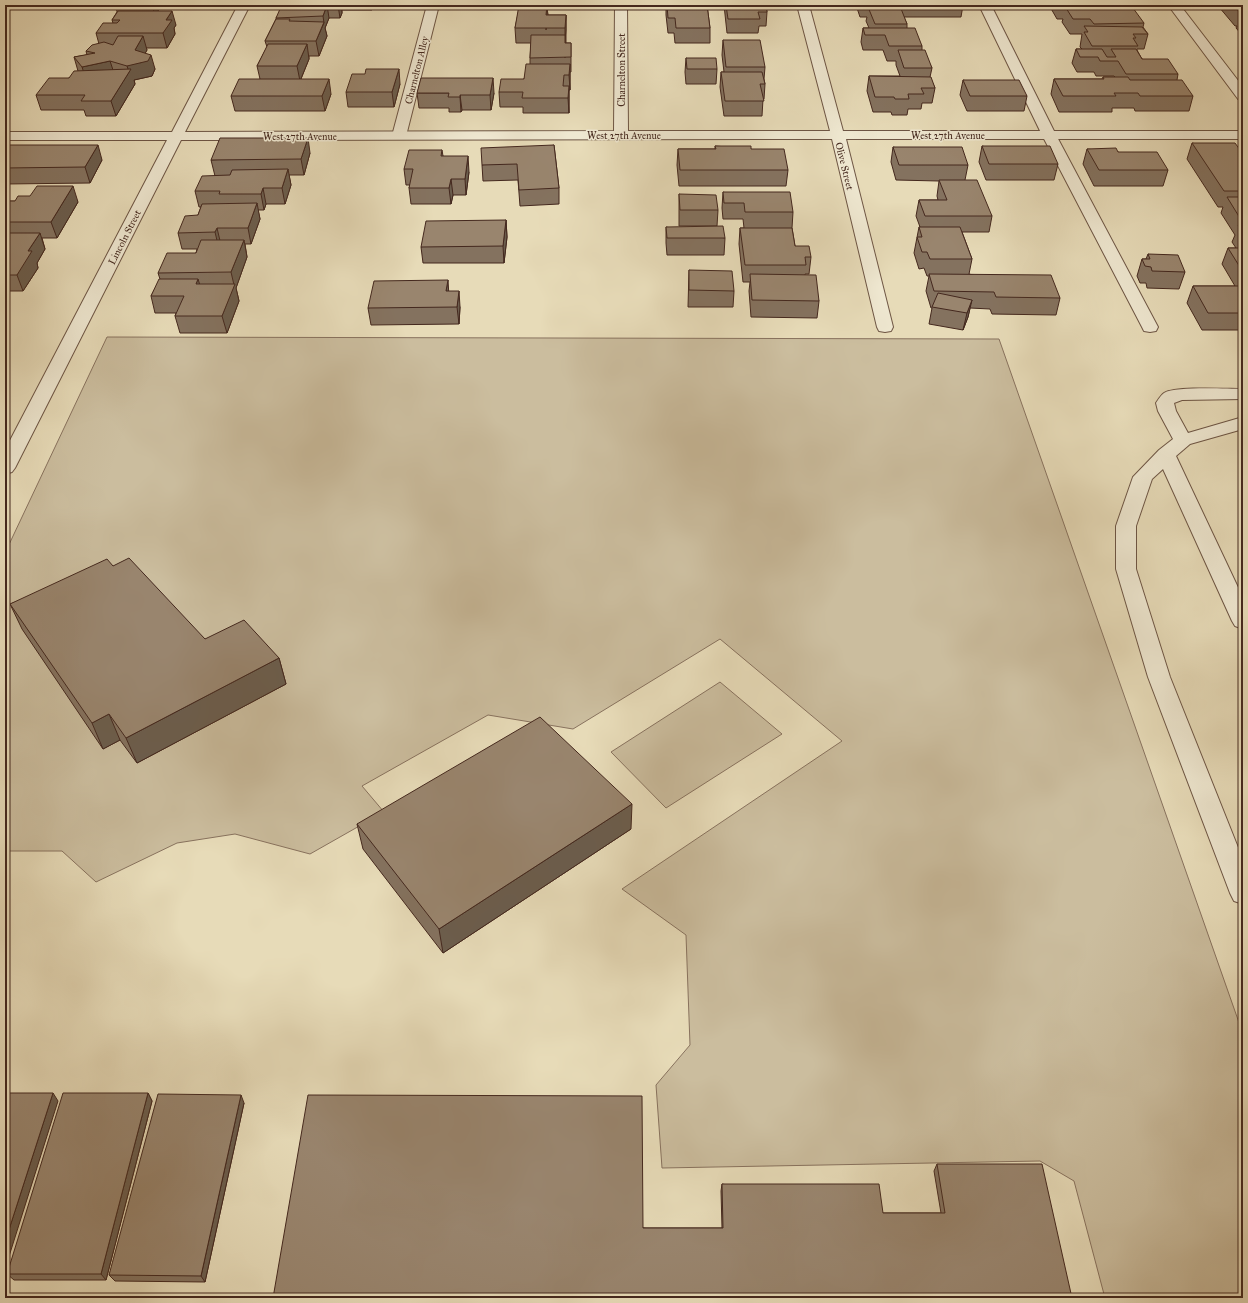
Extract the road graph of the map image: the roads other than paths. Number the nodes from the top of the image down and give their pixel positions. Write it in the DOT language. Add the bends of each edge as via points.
graph roads {
  1 [pos="244,5"];
  2 [pos="433,5"];
  3 [pos="621,5"];
  4 [pos="803,5"];
  5 [pos="985,5"];
  6 [pos="1174,5"];
  7 [pos="1243,96"];
  8 [pos="621,135"];
  9 [pos="1049,135"];
  10 [pos="1243,135"];
  11 [pos="5,136"];
  12 [pos="176,136"];
  13 [pos="399,136"];
  14 [pos="837,136"];
  15 [pos="884,327"];
  16 [pos="1150,327"];
  17 [pos="1243,394"];
  18 [pos="1243,422"];
  19 [pos="1183,440"];
  20 [pos="10,450"];
  21 [pos="1166,454"];
  22 [pos="5,468"];
  23 [pos="1243,621"];
  24 [pos="1243,893"];
  1 -- 12 [label="street, Lincoln Street"];
  2 -- 13 [label="street, Charnelton Alley"];
  3 -- 8 [label="street, Charnelton Street"];
  4 -- 14 [label="street, Olive Street"];
  5 -- 9 [label="street"];
  6 -- 7 [label="street"];
  8 -- 13 [label="street, West 27th Avenue"];
  8 -- 14 [label="street, West 27th Avenue"];
  9 -- 10 [label="street, West 27th Avenue"];
  9 -- 14 [label="street, West 27th Avenue"];
  9 -- 16 [label="street"];
  11 -- 12 [label="street, West 27th Avenue"];
  12 -- 13 [label="street, West 27th Avenue"];
  12 -- 20 [label="street, Lincoln Street"];
  14 -- 15 [label="street, Olive Street"];
  17 -- 19 [label="street" via="1182,394 1170,397 1165,403 1167,411"];
  18 -- 19 [label="street"];
  19 -- 21 [label="street"];
  20 -- 22 [label="street, Lincoln Street"];
  21 -- 23 [label="street"];
  21 -- 24 [label="street" via="1143,477 1126,526 1126,569 1159,677"];
}
